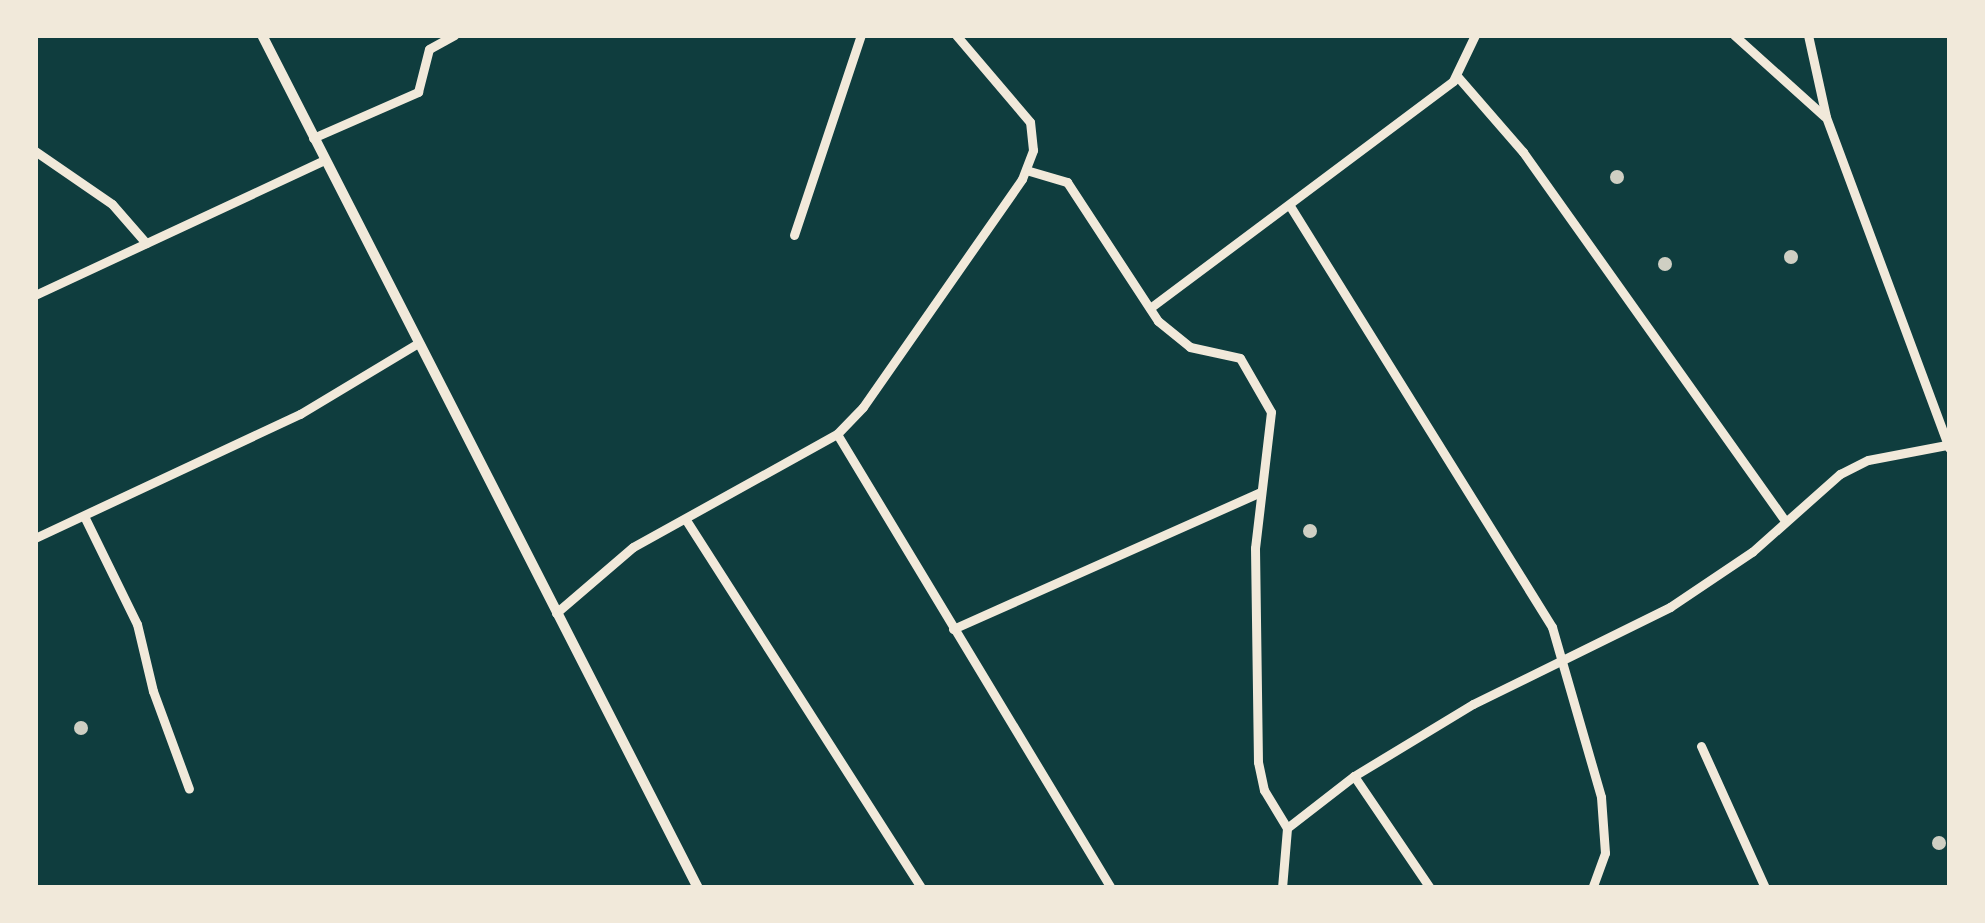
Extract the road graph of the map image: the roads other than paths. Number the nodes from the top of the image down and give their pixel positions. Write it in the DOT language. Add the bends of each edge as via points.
graph roads {
  1 [pos="262,35"];
  2 [pos="454,35"];
  3 [pos="860,35"];
  4 [pos="956,35"];
  5 [pos="1475,35"];
  6 [pos="1734,35"];
  7 [pos="1808,35"];
  8 [pos="1457,76"];
  9 [pos="1826,117"];
  10 [pos="313,138"];
  11 [pos="35,151"];
  12 [pos="324,160"];
  13 [pos="1026,170"];
  14 [pos="1290,206"];
  15 [pos="794,235"];
  16 [pos="146,243"];
  17 [pos="35,295"];
  18 [pos="1150,308"];
  19 [pos="415,345"];
  20 [pos="837,434"];
  21 [pos="1949,447"];
  22 [pos="1261,492"];
  23 [pos="84,516"];
  24 [pos="686,520"];
  25 [pos="1785,521"];
  26 [pos="35,538"];
  27 [pos="556,613"];
  28 [pos="953,630"];
  29 [pos="1562,660"];
  30 [pos="1701,746"];
  31 [pos="1354,776"];
  32 [pos="189,789"];
  33 [pos="1287,828"];
  34 [pos="698,888"];
  35 [pos="921,888"];
  36 [pos="1110,888"];
  37 [pos="1282,888"];
  38 [pos="1430,888"];
  39 [pos="1592,888"];
  40 [pos="1764,888"];
  1 -- 10 [label="street"];
  2 -- 10 [label="street" via="429,49 418,92"];
  3 -- 15 [label="street"];
  4 -- 13 [label="street" via="1030,122 1033,150"];
  5 -- 8 [label="street"];
  6 -- 9 [label="street"];
  7 -- 9 [label="street"];
  8 -- 14 [label="street"];
  8 -- 25 [label="street" via="1524,152"];
  9 -- 21 [label="street"];
  10 -- 12 [label="street"];
  11 -- 16 [label="street" via="112,204"];
  12 -- 16 [label="street"];
  12 -- 19 [label="street"];
  13 -- 18 [label="street" via="1068,182"];
  13 -- 20 [label="street" via="863,407"];
  14 -- 18 [label="street"];
  14 -- 29 [label="street" via="1504,545 1552,627"];
  16 -- 17 [label="street"];
  18 -- 22 [label="street" via="1180,341 1236,356 1253,375 1273,424"];
  19 -- 23 [label="street" via="300,414"];
  19 -- 27 [label="street"];
  20 -- 24 [label="street"];
  20 -- 28 [label="street"];
  21 -- 25 [label="street" via="1868,460 1818,489"];
  22 -- 28 [label="street"];
  22 -- 33 [label="street" via="1255,548 1258,762 1264,790"];
  23 -- 26 [label="street"];
  23 -- 32 [label="street" via="138,624 153,691"];
  24 -- 27 [label="street" via="634,547"];
  24 -- 35 [label="street"];
  25 -- 29 [label="street" via="1670,607"];
  27 -- 34 [label="street"];
  28 -- 36 [label="street"];
  29 -- 31 [label="street"];
  29 -- 39 [label="street" via="1600,797 1606,853"];
  30 -- 40 [label="street"];
  31 -- 33 [label="street"];
  31 -- 38 [label="street"];
  33 -- 37 [label="street"];
}
